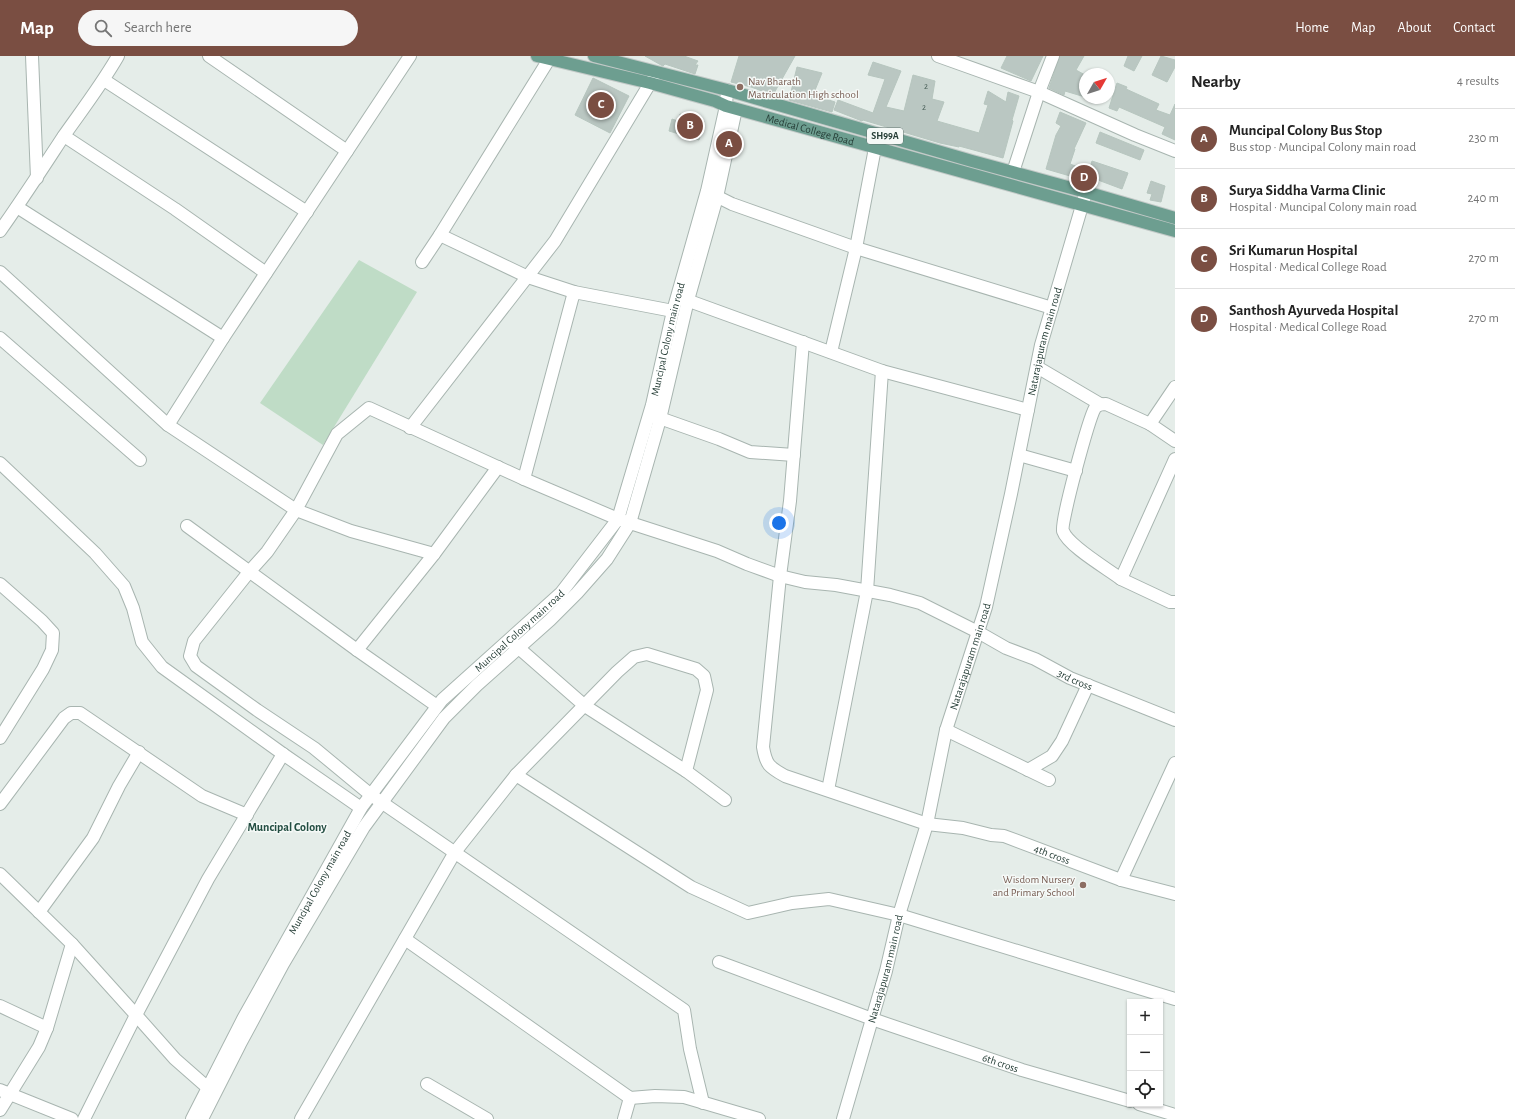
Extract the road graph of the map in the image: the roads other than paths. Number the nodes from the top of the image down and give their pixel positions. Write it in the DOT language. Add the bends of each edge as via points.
graph roads {
  1 [pos="32,56"];
  2 [pos="118,56"];
  3 [pos="209,56"];
  4 [pos="410,56"];
  5 [pos="537,56"];
  6 [pos="594,56"];
  7 [pos="938,56"];
  8 [pos="1053,56"];
  9 [pos="551,58"];
  10 [pos="656,72"];
  11 [pos="104,80"];
  12 [pos="650,83"];
  13 [pos="727,90"];
  14 [pos="1039,92"];
  15 [pos="731,108"];
  16 [pos="64,136"];
  17 [pos="875,148"];
  18 [pos="347,151"];
  19 [pos="1175,151"];
  20 [pos="1013,172"];
  21 [pos="37,178"];
  22 [pos="1086,192"];
  23 [pos="712,194"];
  24 [pos="1082,205"];
  25 [pos="17,207"];
  26 [pos="307,212"];
  27 [pos="1175,218"];
  28 [pos="0,231"];
  29 [pos="1175,231"];
  30 [pos="440,235"];
  31 [pos="856,248"];
  32 [pos="422,262"];
  33 [pos="0,272"];
  34 [pos="266,273"];
  35 [pos="528,277"];
  36 [pos="574,292"];
  37 [pos="683,299"];
  38 [pos="1052,308"];
  39 [pos="674,311"];
  40 [pos="0,338"];
  41 [pos="223,338"];
  42 [pos="803,342"];
  43 [pos="831,352"];
  44 [pos="1037,367"];
  45 [pos="882,371"];
  46 [pos="1175,387"];
  47 [pos="1100,404"];
  48 [pos="1028,410"];
  49 [pos="654,417"];
  50 [pos="1150,424"];
  51 [pos="168,425"];
  52 [pos="410,428"];
  53 [pos="1175,441"];
  54 [pos="794,455"];
  55 [pos="1019,455"];
  56 [pos="1175,459"];
  57 [pos="140,460"];
  58 [pos="0,463"];
  59 [pos="498,466"];
  60 [pos="1076,471"];
  61 [pos="524,479"];
  62 [pos="296,510"];
  63 [pos="618,519"];
  64 [pos="630,523"];
  65 [pos="186,526"];
  66 [pos="434,554"];
  67 [pos="248,572"];
  68 [pos="780,576"];
  69 [pos="1122,579"];
  70 [pos="0,584"];
  71 [pos="867,591"];
  72 [pos="1175,602"];
  73 [pos="978,632"];
  74 [pos="509,640"];
  75 [pos="519,648"];
  76 [pos="357,650"];
  77 [pos="1088,684"];
  78 [pos="437,706"];
  79 [pos="585,706"];
  80 [pos="1175,720"];
  81 [pos="4,724"];
  82 [pos="946,730"];
  83 [pos="0,738"];
  84 [pos="139,752"];
  85 [pos="283,754"];
  86 [pos="1175,763"];
  87 [pos="1028,770"];
  88 [pos="686,771"];
  89 [pos="516,775"];
  90 [pos="1049,780"];
  91 [pos="828,790"];
  92 [pos="371,794"];
  93 [pos="725,800"];
  94 [pos="382,802"];
  95 [pos="0,804"];
  96 [pos="361,808"];
  97 [pos="247,815"];
  98 [pos="927,824"];
  99 [pos="455,852"];
  100 [pos="0,874"];
  101 [pos="1121,880"];
  102 [pos="1175,894"];
  103 [pos="39,912"];
  104 [pos="899,915"];
  105 [pos="405,939"];
  106 [pos="72,944"];
  107 [pos="719,962"];
  108 [pos="1175,999"];
  109 [pos="0,1006"];
  110 [pos="136,1015"];
  111 [pos="872,1019"];
  112 [pos="47,1028"];
  113 [pos="427,1084"];
  114 [pos="208,1088"];
  115 [pos="5,1092"];
  116 [pos="630,1098"];
  117 [pos="1127,1100"];
  118 [pos="703,1103"];
  119 [pos="1149,1107"];
  120 [pos="0,1110"];
  121 [pos="1175,1115"];
  122 [pos="305,1118"];
  123 [pos="72,1119"];
  124 [pos="84,1119"];
  125 [pos="192,1119"];
  126 [pos="202,1119"];
  127 [pos="487,1119"];
  128 [pos="624,1119"];
  129 [pos="759,1119"];
  130 [pos="843,1119"];
  1 -- 21 [label="street"];
  2 -- 11 [label="street"];
  3 -- 18 [label="street"];
  4 -- 18 [label="street"];
  5 -- 9 [label="main road, Medical College Road / SH99A"];
  6 -- 10 [label="main road, Medical College Road / SH99A"];
  7 -- 14 [label="street"];
  8 -- 14 [label="street"];
  9 -- 12 [label="main road, Medical College Road / SH99A"];
  9 -- 30 [label="street"];
  10 -- 12 [label="street"];
  10 -- 13 [label="main road, Medical College Road / SH99A"];
  11 -- 16 [label="street"];
  11 -- 26 [label="street"];
  12 -- 15 [label="main road, Medical College Road / SH99A"];
  12 -- 35 [label="street" via="556,241"];
  13 -- 15 [label="street, Muncipal Colony main road"];
  13 -- 20 [label="main road, Medical College Road / SH99A"];
  14 -- 19 [label="street"];
  14 -- 20 [label="street"];
  15 -- 17 [label="main road, Medical College Road / SH99A"];
  15 -- 23 [label="street, Muncipal Colony main road"];
  16 -- 21 [label="street"];
  16 -- 34 [label="street"];
  17 -- 24 [label="main road, Medical College Road / SH99A"];
  17 -- 31 [label="street"];
  18 -- 26 [label="street"];
  20 -- 22 [label="main road, Medical College Road / SH99A"];
  21 -- 25 [label="street"];
  22 -- 24 [label="street, Natarajapuram main road"];
  22 -- 27 [label="main road, Medical College Road / SH99A"];
  23 -- 31 [label="street"];
  23 -- 37 [label="street, Muncipal Colony main road"];
  24 -- 29 [label="main road, Medical College Road / SH99A"];
  24 -- 38 [label="street, Natarajapuram main road"];
  25 -- 28 [label="street"];
  25 -- 41 [label="street"];
  26 -- 34 [label="street"];
  30 -- 32 [label="street"];
  30 -- 35 [label="street"];
  31 -- 38 [label="street"];
  31 -- 43 [label="street"];
  33 -- 51 [label="street"];
  34 -- 41 [label="street"];
  35 -- 36 [label="street"];
  35 -- 52 [label="street"];
  36 -- 39 [label="street"];
  36 -- 61 [label="street"];
  37 -- 39 [label="street, Muncipal Colony main road"];
  37 -- 42 [label="street"];
  37 -- 49 [label="street"];
  38 -- 44 [label="street, Natarajapuram main road"];
  39 -- 49 [label="street, Muncipal Colony main road"];
  40 -- 57 [label="street"];
  41 -- 51 [label="street"];
  42 -- 43 [label="street"];
  42 -- 54 [label="street, 4th cross"];
  43 -- 45 [label="street"];
  44 -- 47 [label="street"];
  44 -- 48 [label="street, Natarajapuram main road"];
  45 -- 48 [label="street"];
  45 -- 71 [label="street"];
  46 -- 50 [label="street"];
  47 -- 50 [label="street" via="1106,404"];
  47 -- 60 [label="street" via="1095,408 1091,418"];
  48 -- 55 [label="street, Natarajapuram main road"];
  49 -- 54 [label="street" via="750,452"];
  49 -- 63 [label="street, Muncipal Colony main road"];
  49 -- 64 [label="street"];
  50 -- 53 [label="street"];
  51 -- 62 [label="street"];
  52 -- 59 [label="street, 3rd cross"];
  52 -- 62 [label="street, 3rd cross" via="368,408 337,434"];
  54 -- 68 [label="street, 4th cross"];
  55 -- 60 [label="street"];
  55 -- 73 [label="street, Natarajapuram main road" via="986,607"];
  56 -- 69 [label="street"];
  58 -- 85 [label="street" via="95,553 124,586 142,642 162,667"];
  59 -- 61 [label="street, 3rd cross"];
  59 -- 66 [label="street"];
  60 -- 69 [label="street" via="1062,529 1065,537"];
  61 -- 63 [label="street, 3rd cross"];
  62 -- 66 [label="street" via="351,532"];
  62 -- 67 [label="street" via="267,552"];
  63 -- 64 [label="street, 3rd cross"];
  63 -- 74 [label="street, Muncipal Colony main road" via="562,593"];
  64 -- 68 [label="street, 3rd cross" via="717,551"];
  64 -- 75 [label="street" via="606,559 577,593"];
  65 -- 67 [label="street"];
  66 -- 76 [label="street"];
  67 -- 76 [label="street"];
  67 -- 92 [label="street" via="194,641 190,656 196,666 314,748"];
  68 -- 71 [label="street, 3rd cross"];
  68 -- 91 [label="street, 4th cross" via="763,747 765,761 785,776"];
  69 -- 72 [label="street"];
  70 -- 81 [label="street" via="53,633 52,650 43,670"];
  71 -- 73 [label="street, 3rd cross" via="920,603"];
  71 -- 91 [label="street"];
  73 -- 77 [label="street, 3rd cross" via="1006,648"];
  73 -- 82 [label="street, Natarajapuram main road"];
  74 -- 75 [label="street"];
  74 -- 78 [label="street, Muncipal Colony main road"];
  75 -- 79 [label="street"];
  75 -- 94 [label="street" via="444,718"];
  76 -- 78 [label="street"];
  77 -- 80 [label="street, 3rd cross"];
  77 -- 87 [label="street" via="1062,742 1052,756"];
  78 -- 92 [label="street, Muncipal Colony main road"];
  79 -- 88 [label="street"];
  79 -- 88 [label="street" via="634,657 647,654 696,669 704,676 707,690"];
  79 -- 89 [label="street"];
  81 -- 83 [label="street"];
  82 -- 87 [label="street"];
  82 -- 98 [label="street, Natarajapuram main road"];
  84 -- 95 [label="street" via="80,713 70,713"];
  84 -- 97 [label="street" via="202,796"];
  84 -- 103 [label="street" via="93,838"];
  85 -- 96 [label="street"];
  85 -- 97 [label="street"];
  86 -- 101 [label="street"];
  87 -- 90 [label="street"];
  88 -- 93 [label="street"];
  89 -- 99 [label="street"];
  89 -- 104 [label="street" via="691,887 748,913 792,903 829,899"];
  91 -- 98 [label="street, 4th cross"];
  92 -- 94 [label="street"];
  92 -- 96 [label="street, Muncipal Colony main road"];
  94 -- 99 [label="street"];
  94 -- 126 [label="street" via="345,857 283,964"];
  96 -- 114 [label="street, Muncipal Colony main road" via="242,1019"];
  97 -- 110 [label="street" via="208,879"];
  98 -- 101 [label="street, 4th cross" via="1004,836"];
  98 -- 104 [label="street, Natarajapuram main road"];
  99 -- 105 [label="street"];
  99 -- 118 [label="street" via="684,1010"];
  100 -- 103 [label="street"];
  101 -- 102 [label="street, 4th cross"];
  103 -- 106 [label="street"];
  104 -- 108 [label="street"];
  104 -- 111 [label="street, Natarajapuram main road"];
  105 -- 116 [label="street"];
  105 -- 122 [label="street"];
  106 -- 110 [label="street"];
  106 -- 112 [label="street"];
  107 -- 111 [label="street, 6th cross"];
  109 -- 112 [label="street"];
  110 -- 114 [label="street" via="175,1059"];
  110 -- 124 [label="street"];
  111 -- 117 [label="street, 6th cross" via="1022,1070"];
  111 -- 130 [label="street, Natarajapuram main road"];
  112 -- 115 [label="street" via="39,1047"];
  113 -- 127 [label="street"];
  114 -- 125 [label="street, Muncipal Colony main road"];
  115 -- 120 [label="street"];
  115 -- 123 [label="street"];
  116 -- 118 [label="street" via="684,1097"];
  116 -- 128 [label="street"];
  118 -- 129 [label="street"];
  119 -- 121 [label="street"];
}
